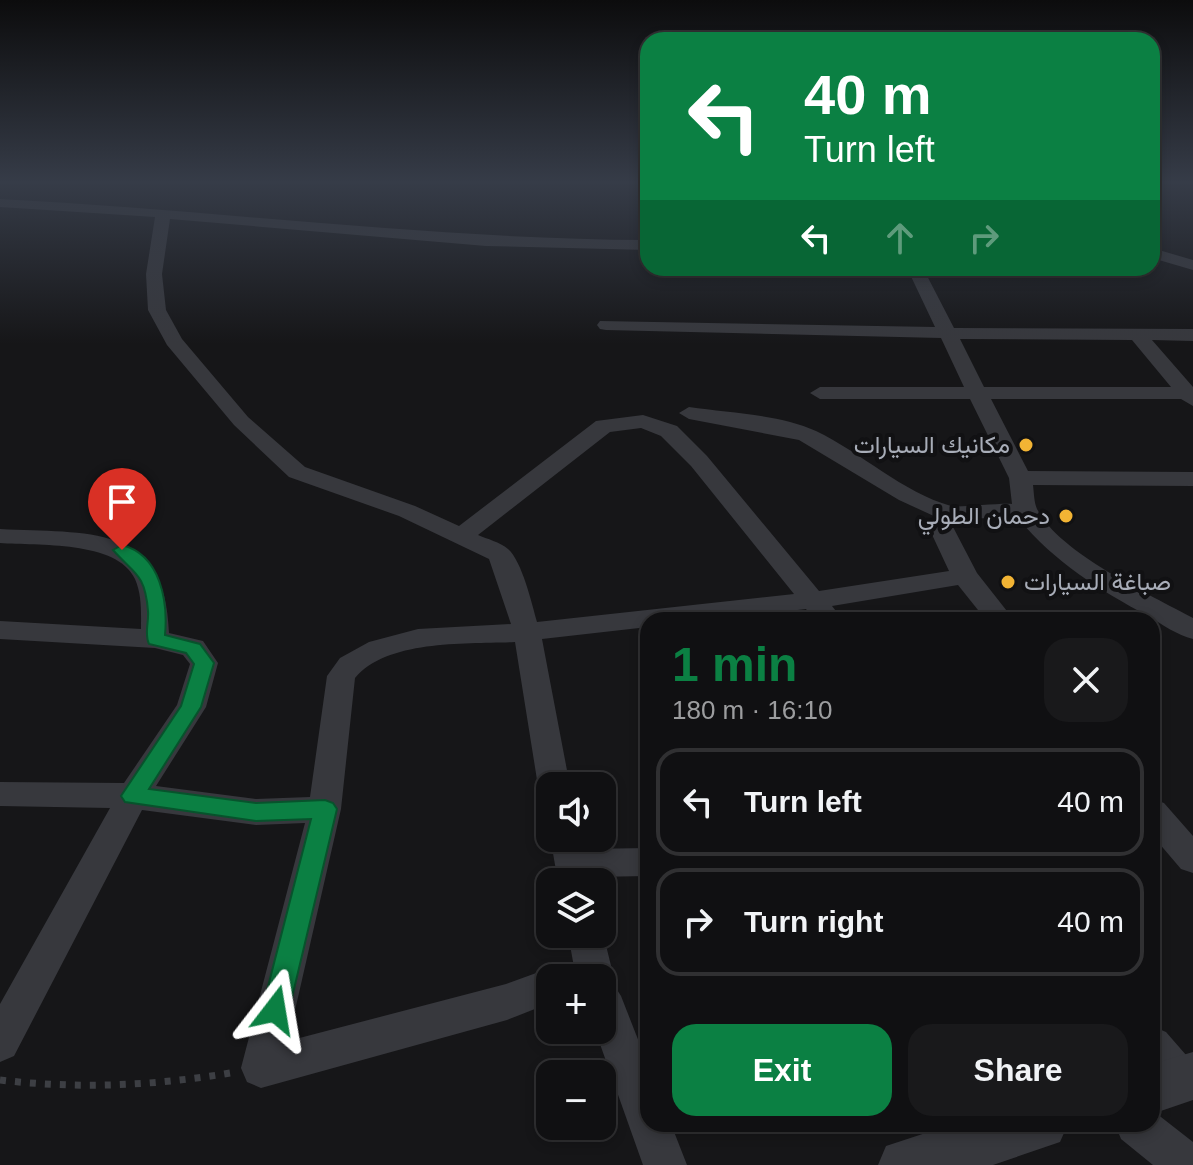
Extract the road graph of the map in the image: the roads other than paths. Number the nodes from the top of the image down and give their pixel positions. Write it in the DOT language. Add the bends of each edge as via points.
graph roads {
  1 [pos="160,235"];
  2 [pos="424,235"];
  3 [pos="640,245"];
  4 [pos="1160,255"];
  5 [pos="1193,265"];
  6 [pos="919,276"];
  7 [pos="606,325"];
  8 [pos="946,333"];
  9 [pos="1137,334"];
  10 [pos="1193,335"];
  11 [pos="977,392"];
  12 [pos="820,393"];
  13 [pos="1191,395"];
  14 [pos="689,413"];
  15 [pos="1020,478"];
  16 [pos="1193,479"];
  17 [pos="1026,512"];
  18 [pos="951,515"];
  19 [pos="462,535"];
  20 [pos="0,536"];
  21 [pos="965,576"];
  22 [pos="822,610"];
  23 [pos="795,612"];
  24 [pos="994,612"];
  25 [pos="640,624"];
  26 [pos="1191,628"];
  27 [pos="0,630"];
  28 [pos="527,632"];
  29 [pos="155,639"];
  30 [pos="552,772"];
  31 [pos="0,794"];
  32 [pos="133,796"];
  33 [pos="325,809"];
  34 [pos="1160,821"];
  35 [pos="1193,859"];
  36 [pos="572,861"];
  37 [pos="640,862"];
  38 [pos="536,991"];
  39 [pos="616,1039"];
  40 [pos="0,1043"];
  41 [pos="640,1099"];
  42 [pos="653,1132"];
  43 [pos="1015,1132"];
  44 [pos="1146,1132"];
  45 [pos="665,1165"];
  46 [pos="905,1165"];
  47 [pos="1188,1165"];
  1 -- 19 [label="street" via="154,274 157,310 174,341 241,421 297,472"];
  2 -- 3 [label="street"];
  4 -- 5 [label="street"];
  6 -- 8 [label="street"];
  7 -- 8 [label="street"];
  8 -- 9 [label="street"];
  8 -- 11 [label="street"];
  9 -- 10 [label="street"];
  9 -- 13 [label="street"];
  11 -- 12 [label="street"];
  11 -- 13 [label="street"];
  11 -- 15 [label="street"];
  14 -- 18 [label="street" via="807,435"];
  15 -- 16 [label="street"];
  15 -- 17 [label="street"];
  17 -- 18 [label="street"];
  17 -- 26 [label="street" via="1068,554"];
  18 -- 21 [label="street" via="940,526"];
  19 -- 22 [label="street" via="604,426 643,421 669,431 699,461"];
  19 -- 28 [label="street" via="499,554"];
  20 -- 29 [label="street" via="122,550 150,577 158,612"];
  21 -- 22 [label="street"];
  21 -- 24 [label="street"];
  22 -- 23 [label="street"];
  25 -- 28 [label="street"];
  27 -- 29 [label="street"];
  28 -- 30 [label="street"];
  28 -- 33 [label="street" via="418,638 379,649 350,665 341,676"];
  29 -- 32 [label="street" via="193,648 204,663 191,707"];
  31 -- 32 [label="street"];
  32 -- 33 [label="street" via="256,812"];
  32 -- 40 [label="street"];
  33 -- 38 [label="street" via="261,1068"];
  34 -- 35 [label="street"];
  36 -- 37 [label="street"];
  39 -- 41 [label="street"];
  42 -- 45 [label="street"];
  43 -- 46 [label="street"];
  44 -- 47 [label="street"];
}
